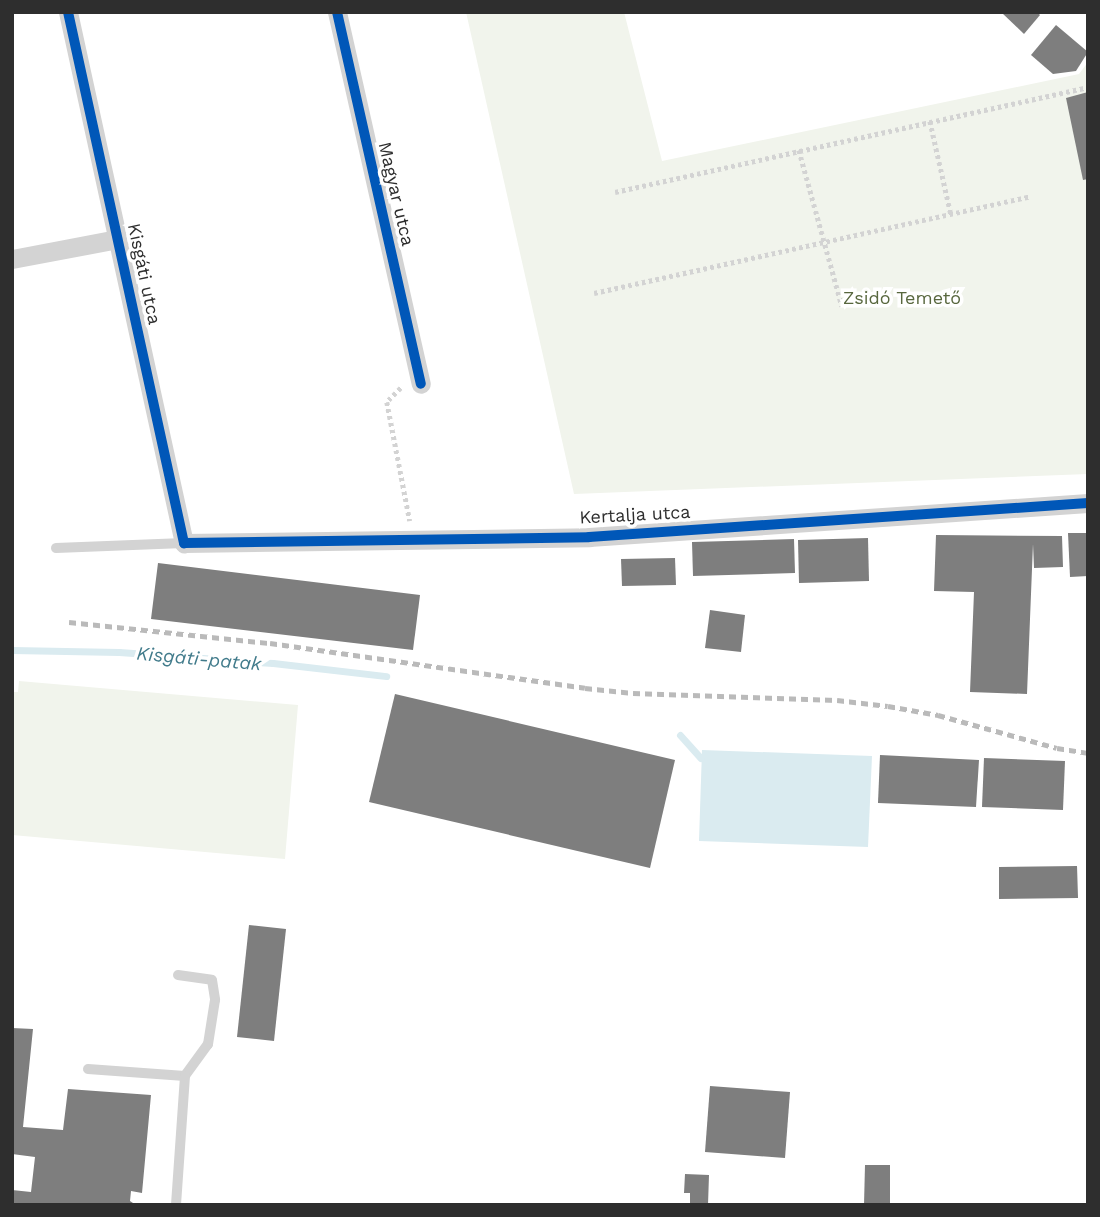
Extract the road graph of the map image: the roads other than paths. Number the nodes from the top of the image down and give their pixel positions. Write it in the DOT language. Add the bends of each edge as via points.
graph roads {
  1 [pos="68,12"];
  2 [pos="337,12"];
  3 [pos="118,239"];
  4 [pos="12,259"];
  5 [pos="421,384"];
  6 [pos="1088,503"];
  7 [pos="184,543"];
  8 [pos="56,548"];
  9 [pos="178,975"];
  10 [pos="88,1069"];
  11 [pos="185,1076"];
  12 [pos="176,1205"];
  1 -- 3 [label="street, Kisgáti utca"];
  2 -- 5 [label="street, Magyar utca"];
  3 -- 4 [label="street"];
  3 -- 7 [label="street, Kisgáti utca"];
  6 -- 7 [label="street, Kertalja utca" via="589,537"];
  7 -- 8 [label="lane"];
  9 -- 11 [label="lane" via="212,980 215,1000 208,1044"];
  10 -- 11 [label="lane"];
  11 -- 12 [label="lane"];
}
